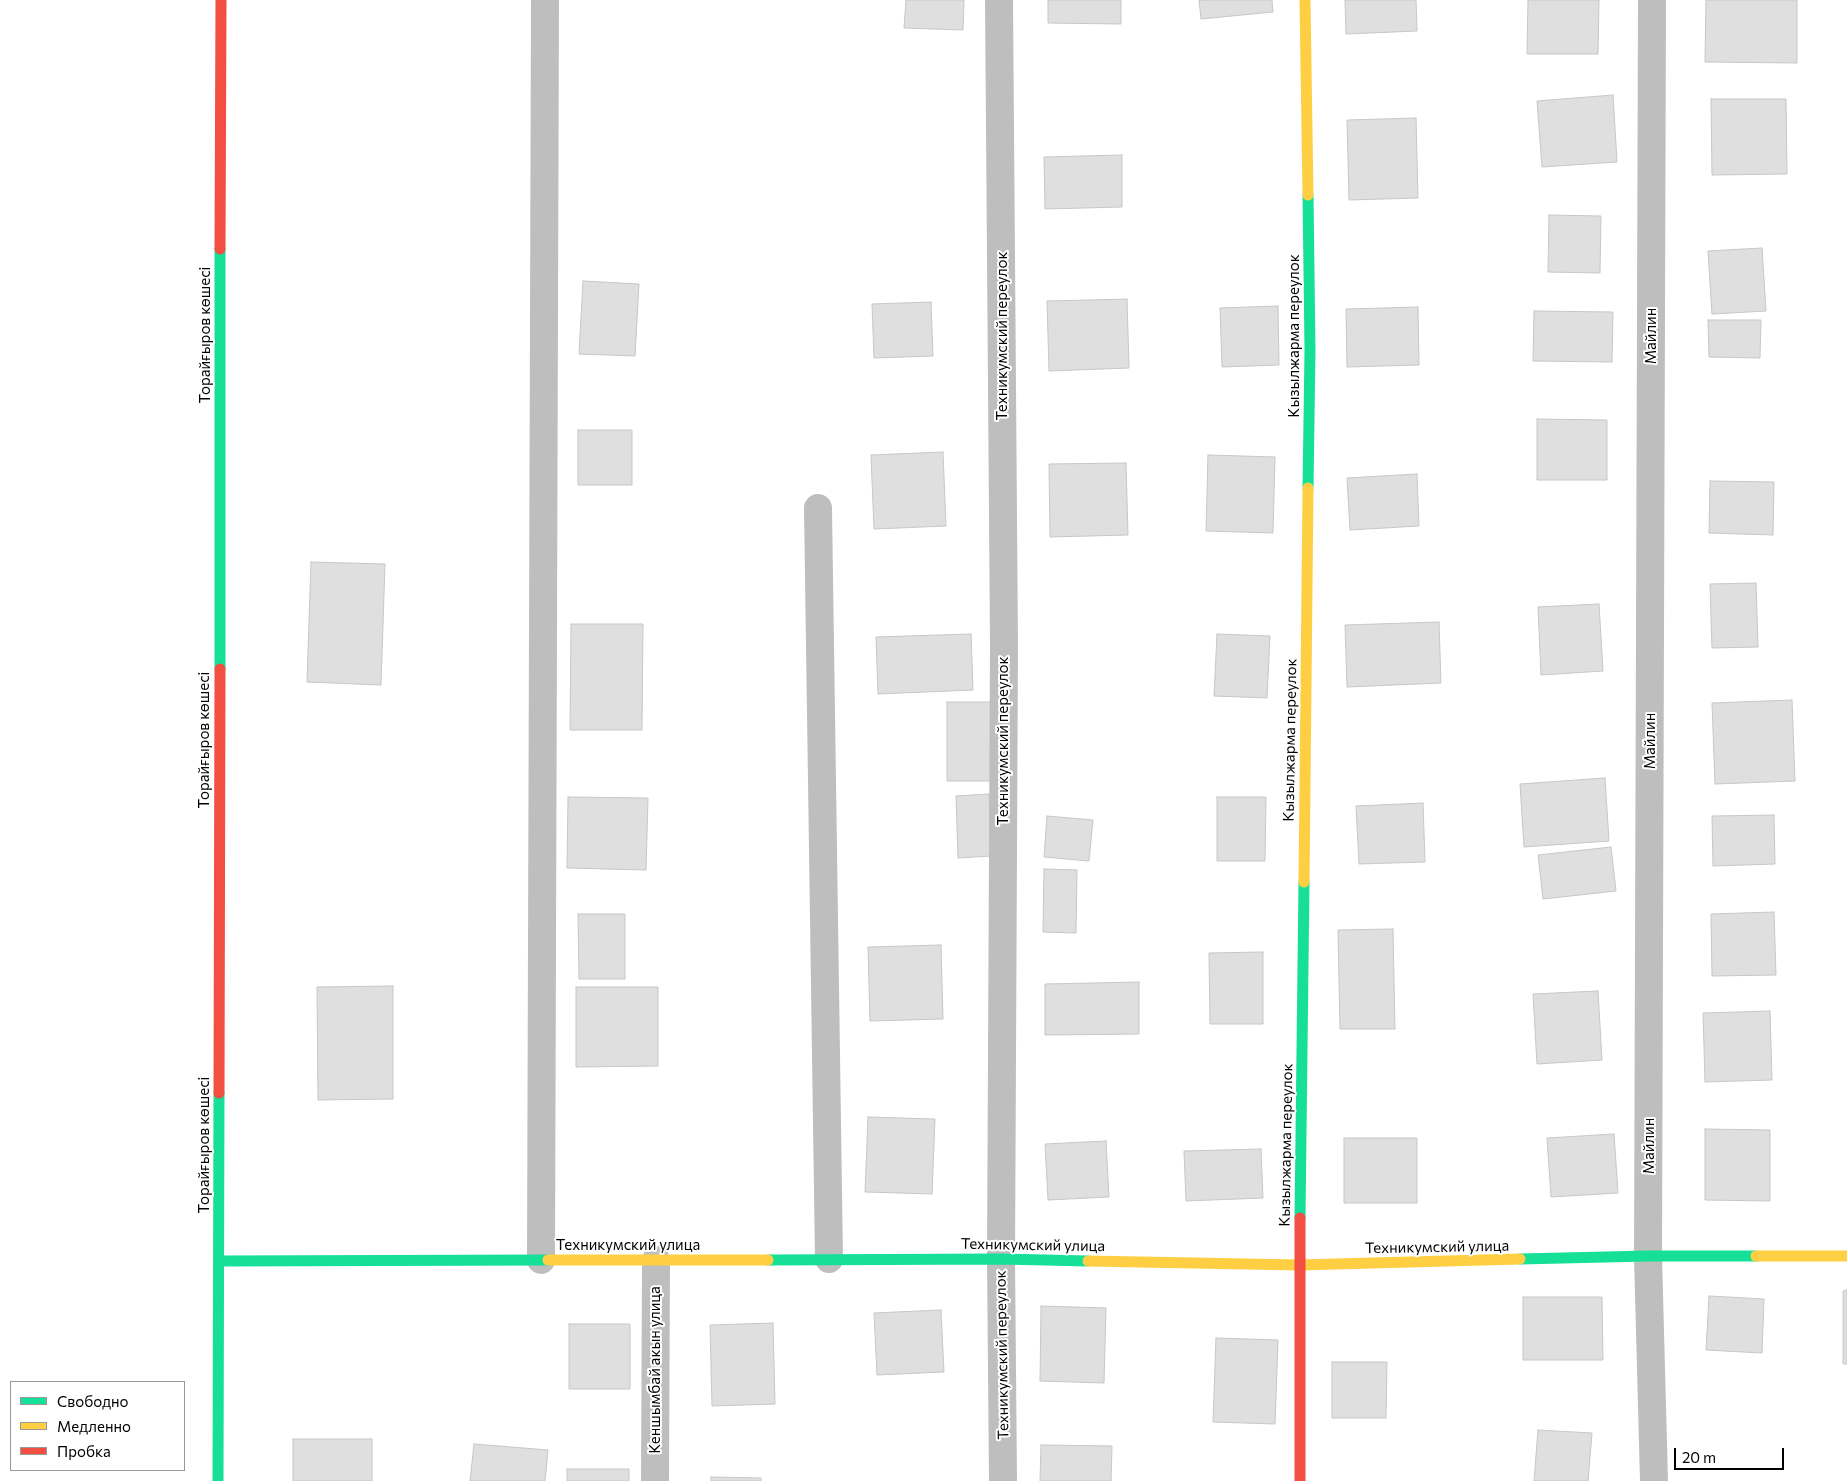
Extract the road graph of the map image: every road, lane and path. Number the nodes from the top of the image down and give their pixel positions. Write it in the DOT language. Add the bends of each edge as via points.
graph roads {
  1 [pos="221,0"];
  2 [pos="545,0"];
  3 [pos="999,0"];
  4 [pos="1305,0"];
  5 [pos="1652,0"];
  6 [pos="818,508"];
  7 [pos="1648,1256"];
  8 [pos="1847,1256"];
  9 [pos="828,1259"];
  10 [pos="1001,1259"];
  11 [pos="541,1260"];
  12 [pos="656,1260"];
  13 [pos="219,1261"];
  14 [pos="1299,1265"];
  15 [pos="218,1481"];
  16 [pos="655,1481"];
  17 [pos="1003,1481"];
  18 [pos="1300,1481"];
  19 [pos="1654,1481"];
  1 -- 13 [label="street, Торайғыров көшесі"];
  2 -- 11 [label="street"];
  3 -- 10 [label="street, Техникумский переулок" via="1004,635"];
  4 -- 14 [label="street, Кызылжарма переулок" via="1310,350"];
  5 -- 7 [label="street, Майлин"];
  6 -- 9 [label="street"];
  7 -- 8 [label="street, Техникумский улица"];
  7 -- 14 [label="street, Техникумский улица"];
  7 -- 19 [label="street, Майлин"];
  9 -- 10 [label="street, Техникумский улица"];
  9 -- 12 [label="street, Техникумский улица"];
  10 -- 14 [label="street, Техникумский улица"];
  10 -- 17 [label="street, Техникумский переулок"];
  11 -- 12 [label="street, Техникумский улица"];
  11 -- 13 [label="street, Техникумский улица"];
  12 -- 16 [label="street, Кеншымбай акын улица"];
  13 -- 15 [label="street, Торайғыров көшесі"];
  14 -- 18 [label="street, Кызылжарма переулок"];
}
